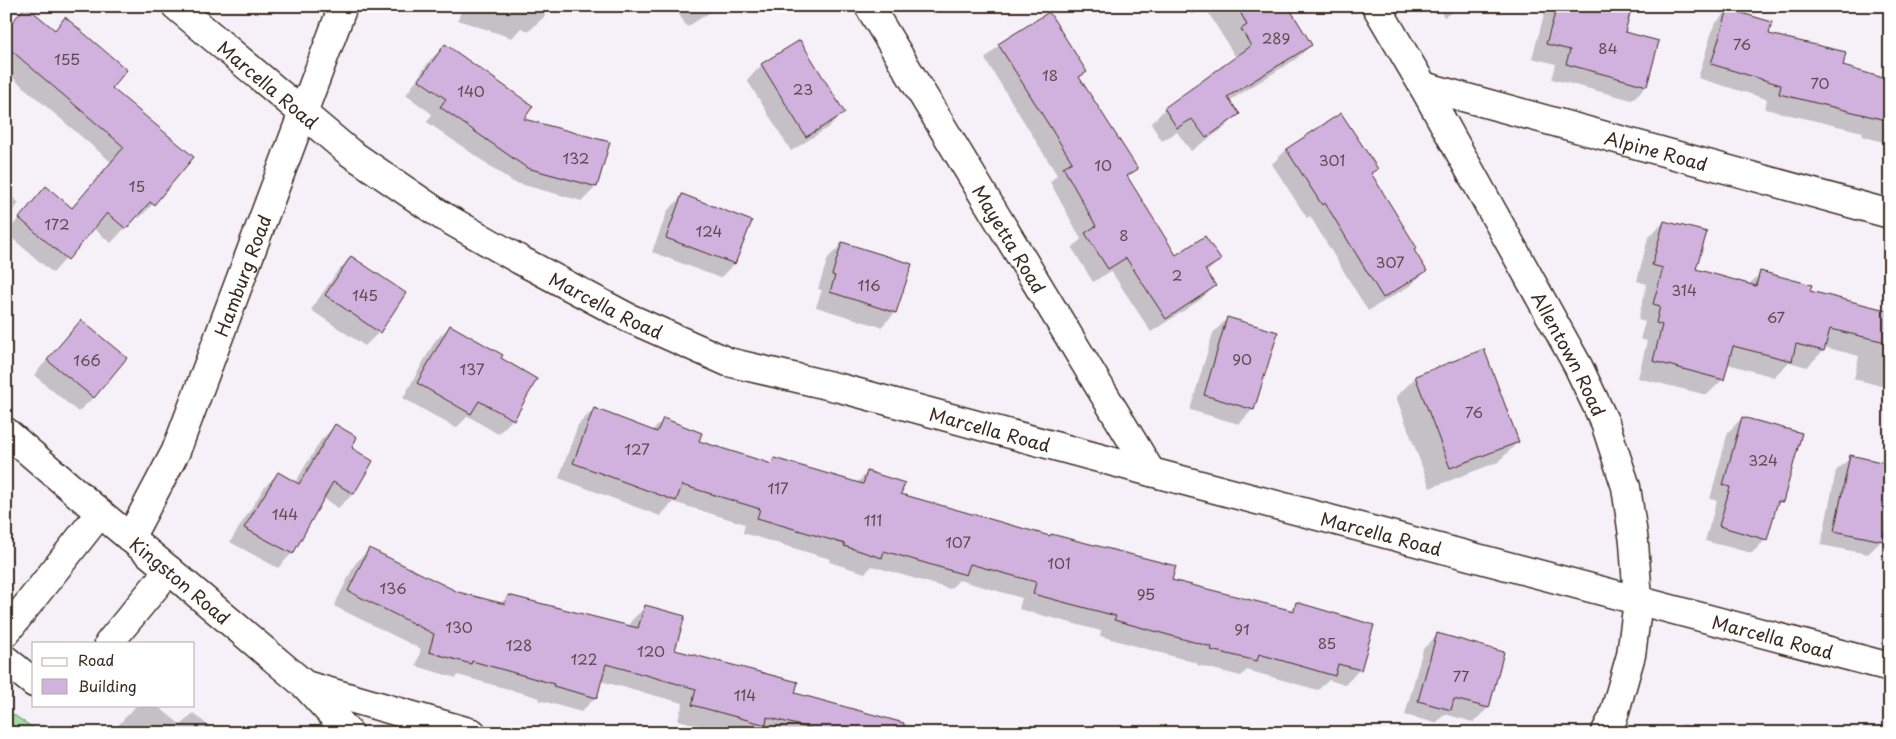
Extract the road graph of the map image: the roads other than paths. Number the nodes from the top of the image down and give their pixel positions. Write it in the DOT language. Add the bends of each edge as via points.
graph roads {
  1 [pos="176,6"];
  2 [pos="343,6"];
  3 [pos="869,6"];
  4 [pos="1376,6"];
  5 [pos="1423,86"];
  6 [pos="303,112"];
  7 [pos="1890,214"];
  8 [pos="11,446"];
  9 [pos="1151,472"];
  10 [pos="100,513"];
  11 [pos="130,538"];
  12 [pos="170,570"];
  13 [pos="1638,600"];
  14 [pos="6,632"];
  15 [pos="110,642"];
  16 [pos="6,660"];
  17 [pos="1890,667"];
  18 [pos="32,681"];
  19 [pos="305,685"];
  20 [pos="349,733"];
  21 [pos="472,733"];
  22 [pos="1605,733"];
  1 -- 6 [label="street, Marcella Road"];
  2 -- 6 [label="street, Hamburg Road"];
  3 -- 9 [label="street, Mayetta Road"];
  4 -- 5 [label="street, Allentown Road"];
  5 -- 7 [label="street, Alpine Road"];
  5 -- 13 [label="street, Allentown Road" via="1578,366 1605,423 1626,487"];
  6 -- 9 [label="street, Marcella Road" via="349,152 441,215 629,318 728,362 840,388"];
  6 -- 11 [label="street, Hamburg Road" via="176,451"];
  8 -- 10 [label="street, Kingston Road"];
  9 -- 13 [label="street, Marcella Road"];
  10 -- 11 [label="street, Kingston Road"];
  10 -- 14 [label="street"];
  11 -- 12 [label="street, Kingston Road"];
  12 -- 15 [label="street"];
  12 -- 19 [label="street, Kingston Road"];
  13 -- 17 [label="street, Marcella Road"];
  13 -- 22 [label="street, Allentown Road" via="1631,655 1613,718"];
  16 -- 18 [label="street"];
  19 -- 20 [label="street, Kingston Road"];
  19 -- 21 [label="street"];
}
